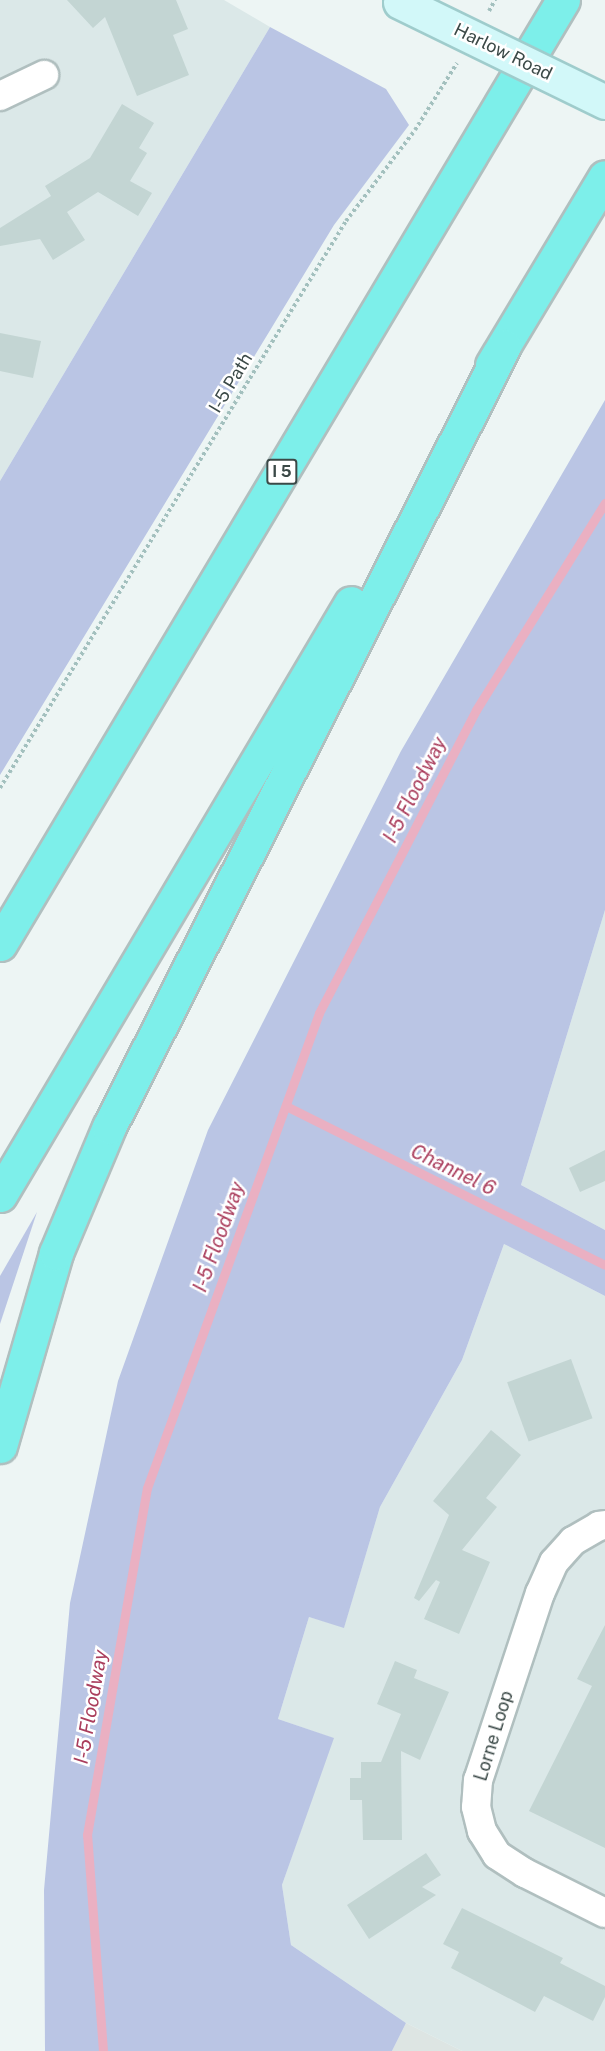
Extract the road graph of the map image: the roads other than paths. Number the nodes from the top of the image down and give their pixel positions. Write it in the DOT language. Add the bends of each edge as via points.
graph roads {
  1 [pos="563,0"];
  2 [pos="400,2"];
  3 [pos="44,75"];
  4 [pos="0,96"];
  5 [pos="605,102"];
  6 [pos="605,177"];
  7 [pos="504,346"];
  8 [pos="0,945"];
  9 [pos="0,1195"];
  10 [pos="0,1446"];
  11 [pos="605,1525"];
  12 [pos="605,1913"];
  1 -- 8 [label="highway, I 5"];
  2 -- 5 [label="main road, Harlow Road, bridge"];
  3 -- 4 [label="street"];
  6 -- 7 [label="highway"];
  7 -- 9 [label="highway"];
  7 -- 10 [label="highway" via="109,1127 56,1252"];
  11 -- 12 [label="street, Lorne Loop" via="573,1541 554,1562 540,1593 478,1780 476,1807 482,1831 497,1855"];
}
